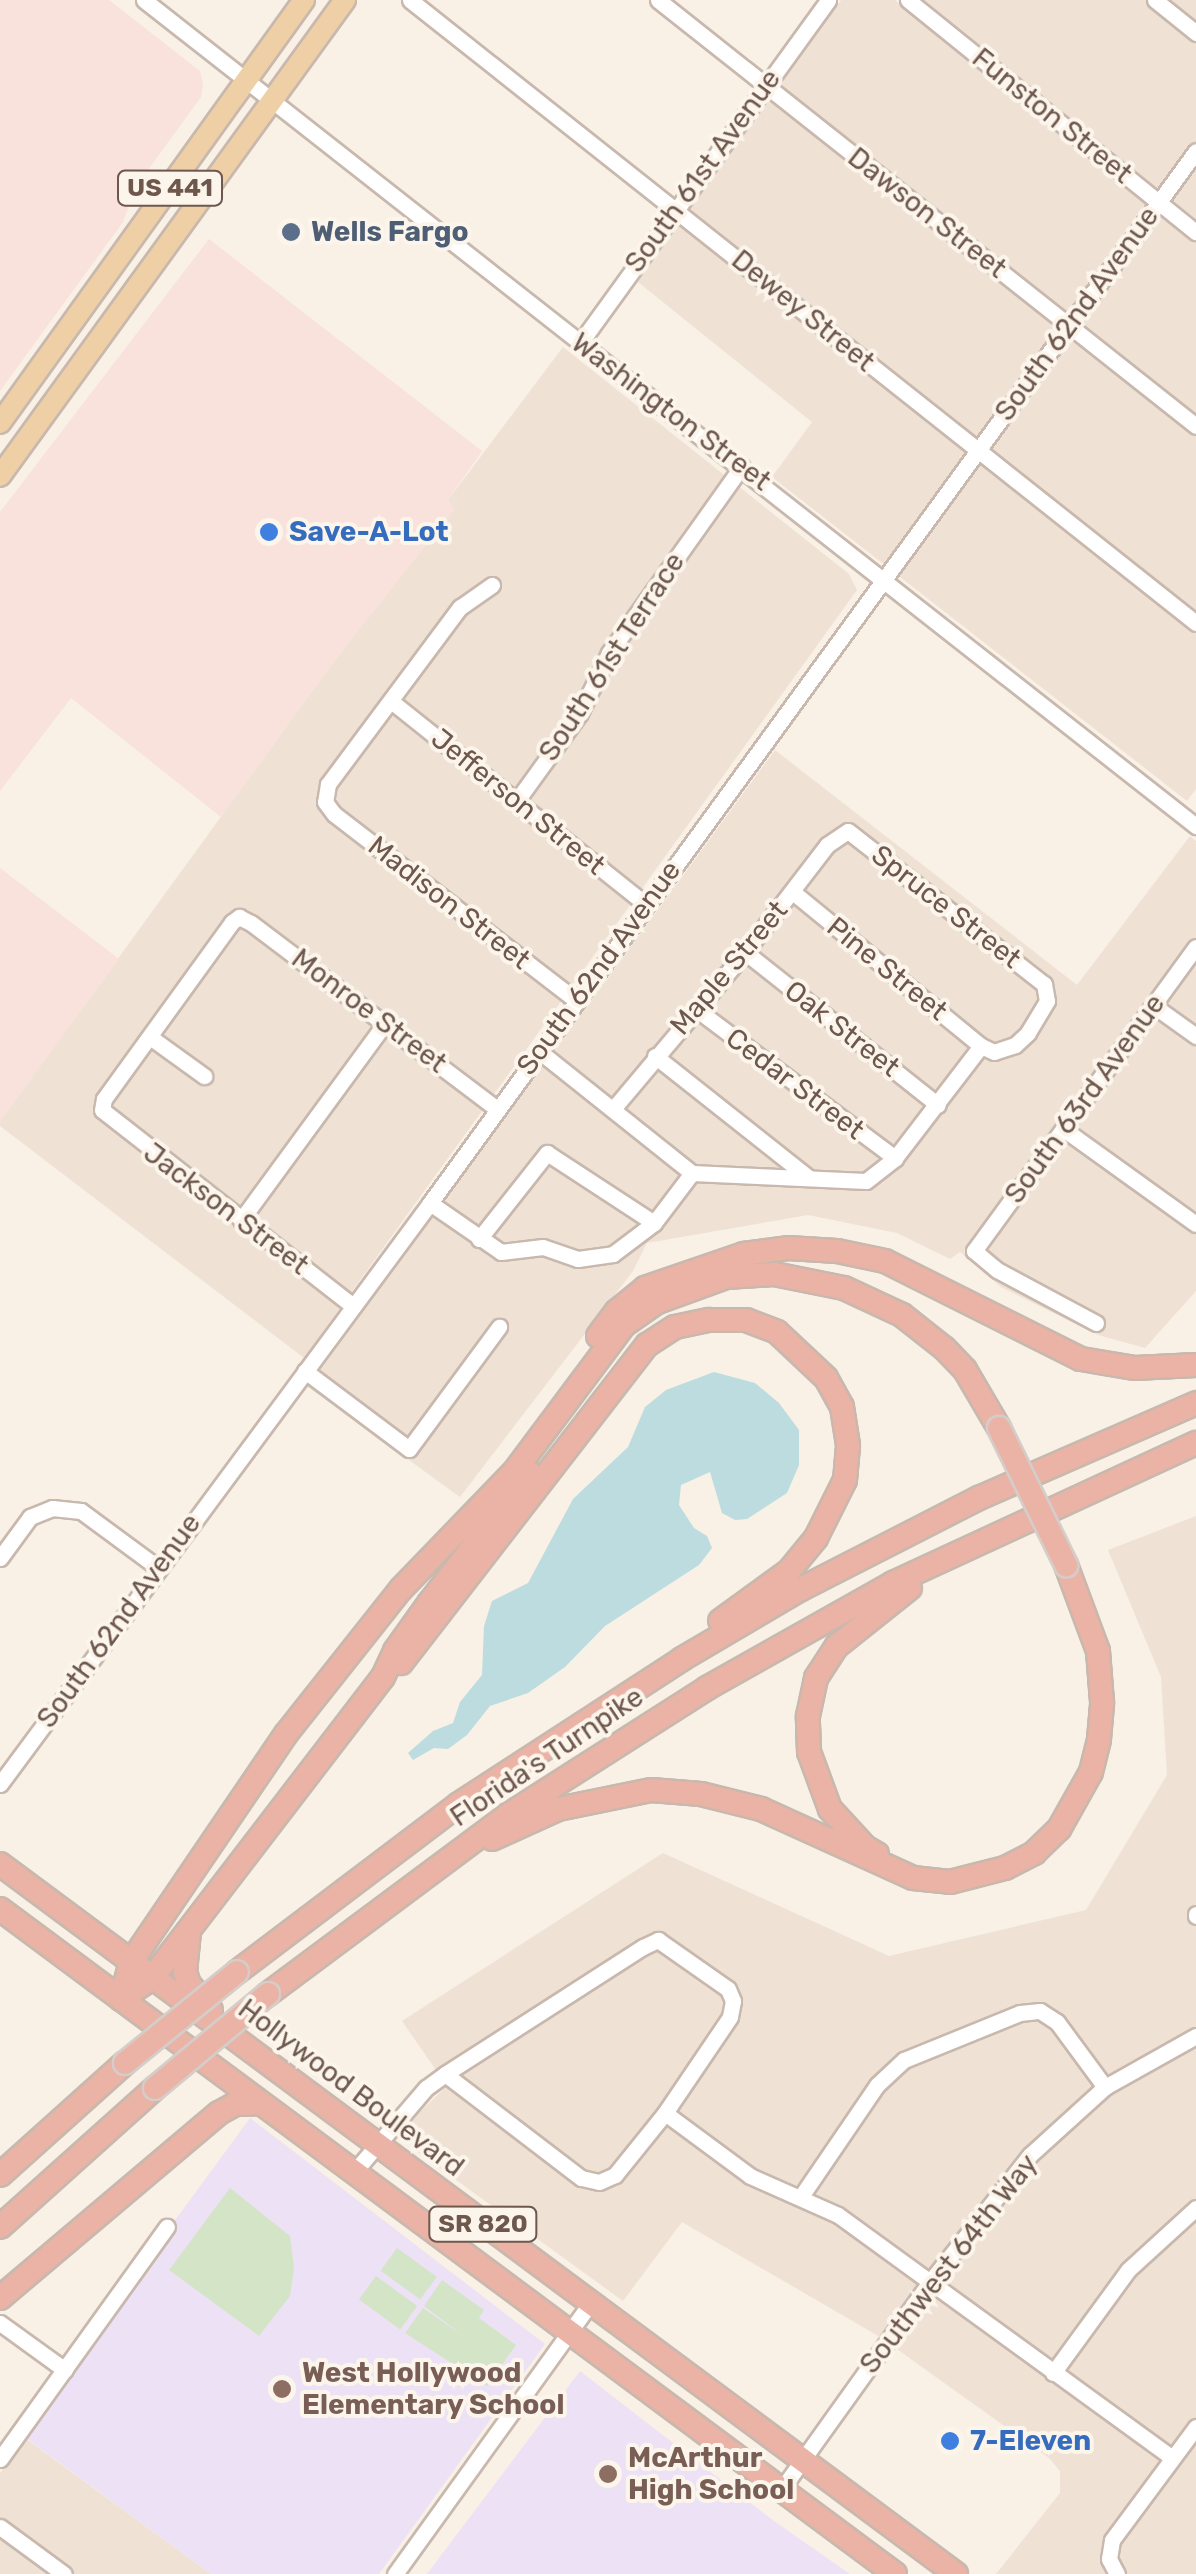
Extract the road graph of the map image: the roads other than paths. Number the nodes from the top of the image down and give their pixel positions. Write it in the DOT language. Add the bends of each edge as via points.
graph roads {
  1 [pos="144,0"];
  2 [pos="304,0"];
  3 [pos="344,0"];
  4 [pos="410,0"];
  5 [pos="658,0"];
  6 [pos="828,0"];
  7 [pos="908,0"];
  8 [pos="1155,0"];
  9 [pos="1196,33"];
  10 [pos="247,80"];
  11 [pos="765,85"];
  12 [pos="271,100"];
  13 [pos="1196,151"];
  14 [pos="1159,202"];
  15 [pos="674,208"];
  16 [pos="1196,232"];
  17 [pos="1068,325"];
  18 [pos="580,343"];
  19 [pos="10,409"];
  20 [pos="1196,426"];
  21 [pos="21,447"];
  22 [pos="978,450"];
  23 [pos="742,466"];
  24 [pos="2,473"];
  25 [pos="882,576"];
  26 [pos="492,586"];
  27 [pos="1196,622"];
  28 [pos="391,701"];
  29 [pos="518,800"];
  30 [pos="1196,802"];
  31 [pos="1190,821"];
  32 [pos="848,830"];
  33 [pos="793,892"];
  34 [pos="645,904"];
  35 [pos="1196,947"];
  36 [pos="745,952"];
  37 [pos="577,1001"];
  38 [pos="1154,1006"];
  39 [pos="696,1008"];
  40 [pos="385,1024"];
  41 [pos="1196,1036"];
  42 [pos="150,1037"];
  43 [pos="981,1046"];
  44 [pos="539,1050"];
  45 [pos="655,1056"];
  46 [pos="204,1076"];
  47 [pos="938,1105"];
  48 [pos="497,1109"];
  49 [pos="614,1109"];
  50 [pos="1065,1130"];
  51 [pos="894,1158"];
  52 [pos="692,1172"];
  53 [pos="810,1179"];
  54 [pos="430,1203"];
  55 [pos="241,1220"];
  56 [pos="654,1223"];
  57 [pos="1196,1224"];
  58 [pos="479,1239"];
  59 [pos="352,1306"];
  60 [pos="1096,1323"];
  61 [pos="499,1327"];
  62 [pos="1196,1364"];
  63 [pos="304,1371"];
  64 [pos="1196,1403"];
  65 [pos="992,1430"];
  66 [pos="1196,1443"];
  67 [pos="471,1514"];
  68 [pos="965,1547"];
  69 [pos="0,1558"];
  70 [pos="1059,1566"];
  71 [pos="158,1567"];
  72 [pos="383,1677"];
  73 [pos="589,1718"];
  74 [pos="0,1784"];
  75 [pos="448,1858"];
  76 [pos="0,1864"];
  77 [pos="0,1909"];
  78 [pos="190,1926"];
  79 [pos="131,1962"];
  80 [pos="152,1978"];
  81 [pos="121,1999"];
  82 [pos="1196,2036"];
  83 [pos="236,2040"];
  84 [pos="445,2074"];
  85 [pos="1105,2088"];
  86 [pos="259,2102"];
  87 [pos="664,2113"];
  88 [pos="376,2143"];
  89 [pos="354,2172"];
  90 [pos="0,2175"];
  91 [pos="802,2195"];
  92 [pos="1196,2208"];
  93 [pos="167,2226"];
  94 [pos="0,2227"];
  95 [pos="930,2282"];
  96 [pos="0,2298"];
  97 [pos="590,2304"];
  98 [pos="0,2323"];
  99 [pos="570,2332"];
  100 [pos="65,2370"];
  101 [pos="1052,2373"];
  102 [pos="1196,2427"];
  103 [pos="1172,2458"];
  104 [pos="0,2459"];
  105 [pos="802,2461"];
  106 [pos="781,2490"];
  107 [pos="0,2527"];
  108 [pos="1113,2566"];
  109 [pos="64,2574"];
  110 [pos="395,2574"];
  111 [pos="895,2574"];
  112 [pos="956,2574"];
  1 -- 10 [label="street, Washington Street"];
  2 -- 10 [label="main road, US 441"];
  3 -- 12 [label="main road, US 441"];
  4 -- 15 [label="street, Dewey Street"];
  5 -- 11 [label="street, Dawson Street"];
  6 -- 11 [label="street, South 61st Avenue"];
  7 -- 14 [label="street, Funston Street"];
  8 -- 9 [label="street"];
  10 -- 12 [label="street, Washington Street"];
  10 -- 19 [label="main road, US 441"];
  11 -- 15 [label="street, South 61st Avenue"];
  11 -- 17 [label="street, Dawson Street"];
  12 -- 18 [label="street, Washington Street"];
  12 -- 21 [label="main road, US 441"];
  13 -- 14 [label="street, South 62nd Avenue"];
  14 -- 16 [label="street, Funston Street"];
  14 -- 17 [label="street, South 62nd Avenue"];
  15 -- 18 [label="street, South 61st Avenue"];
  15 -- 22 [label="street, Dewey Street"];
  17 -- 20 [label="street, Dawson Street"];
  17 -- 22 [label="street, South 62nd Avenue"];
  18 -- 23 [label="street, Washington Street"];
  19 -- 21 [label="main road"];
  19 -- 24 [label="main road"];
  21 -- 24 [label="main road, US 441"];
  22 -- 25 [label="street, South 62nd Avenue"];
  22 -- 27 [label="street, Dewey Street"];
  23 -- 25 [label="street, Washington Street"];
  23 -- 29 [label="street, South 61st Terrace" via="609,653 580,713"];
  25 -- 31 [label="street, Washington Street"];
  25 -- 34 [label="street, South 62nd Avenue"];
  26 -- 28 [label="street" via="460,607"];
  28 -- 29 [label="street, Jefferson Street"];
  28 -- 37 [label="street, Madison Street" via="328,784 326,802"];
  29 -- 34 [label="street, Jefferson Street"];
  30 -- 31 [label="street"];
  32 -- 33 [label="street, Maple Street" via="826,845"];
  32 -- 43 [label="street, Spruce Street" via="1044,984 1047,1001 1028,1033 1004,1050"];
  33 -- 36 [label="street, Maple Street"];
  33 -- 43 [label="street, Pine Street"];
  34 -- 37 [label="street, South 62nd Avenue"];
  35 -- 38 [label="street, South 63rd Avenue"];
  36 -- 39 [label="street, Maple Street"];
  36 -- 47 [label="street, Oak Street"];
  37 -- 44 [label="street, South 62nd Avenue"];
  38 -- 41 [label="street"];
  38 -- 50 [label="street, South 63rd Avenue"];
  39 -- 45 [label="street, Maple Street"];
  39 -- 51 [label="street, Cedar Street"];
  40 -- 42 [label="street, Monroe Street" via="238,917"];
  40 -- 48 [label="street, Monroe Street"];
  40 -- 55 [label="street"];
  42 -- 46 [label="street"];
  42 -- 55 [label="street, Jackson Street" via="102,1110"];
  43 -- 47 [label="street"];
  44 -- 48 [label="street, South 62nd Avenue"];
  44 -- 49 [label="street"];
  45 -- 49 [label="street, Maple Street"];
  45 -- 53 [label="street"];
  47 -- 51 [label="street"];
  48 -- 54 [label="street, South 62nd Avenue"];
  49 -- 52 [label="street"];
  50 -- 57 [label="street"];
  50 -- 60 [label="street, South 63rd Avenue" via="974,1251"];
  51 -- 53 [label="street" via="866,1180"];
  52 -- 53 [label="street"];
  52 -- 56 [label="street"];
  54 -- 58 [label="street"];
  54 -- 59 [label="street, South 62nd Avenue"];
  55 -- 59 [label="street, Jackson Street"];
  56 -- 58 [label="street" via="614,1254 578,1259 542,1248 501,1252"];
  56 -- 58 [label="street" via="547,1152"];
  59 -- 63 [label="street, South 62nd Avenue"];
  61 -- 63 [label="street" via="409,1448"];
  62 -- 67 [label="highway" via="1135,1368 1081,1359 885,1261 837,1250 744,1254 646,1288 616,1311 502,1461"];
  63 -- 71 [label="street, South 62nd Avenue"];
  64 -- 73 [label="highway, Florida's Turnpike" via="979,1498 837,1571"];
  65 -- 67 [label="highway" via="954,1359 883,1305 823,1281 726,1276 655,1303 624,1325 514,1472"];
  65 -- 70 [label="highway"];
  65 -- 72 [label="highway" via="944,1367 874,1314 765,1288 722,1289 686,1300 634,1337 430,1602"];
  66 -- 68 [label="highway, Florida's Turnpike"];
  67 -- 79 [label="highway" via="401,1589 286,1734"];
  68 -- 70 [label="highway" via="837,1646 816,1678 808,1716 809,1752 830,1809 865,1847 913,1869 967,1872 1016,1854 1058,1816 1073,1790 1088,1724 1085,1659"];
  68 -- 75 [label="highway, Florida's Turnpike" via="707,1688"];
  69 -- 71 [label="street" via="30,1517 52,1508 81,1511"];
  70 -- 75 [label="highway" via="1098,1651 1099,1739 1091,1772 1059,1829 1005,1868 950,1882 914,1878 760,1809 651,1790 558,1808"];
  71 -- 74 [label="street, South 62nd Avenue"];
  72 -- 73 [label="highway" via="438,1621 647,1345 676,1327 708,1320 746,1320 778,1332 826,1378 842,1408 848,1446 833,1511 789,1571"];
  72 -- 78 [label="highway"];
  73 -- 90 [label="highway, Florida's Turnpike, bridge" via="459,1804 237,1972"];
  75 -- 94 [label="highway, Florida's Turnpike, bridge" via="268,1994"];
  76 -- 79 [label="highway, Hollywood Boulevard / SR 820"];
  77 -- 81 [label="highway, SR 820"];
  78 -- 80 [label="highway"];
  78 -- 83 [label="highway" via="184,1966 189,1984"];
  79 -- 80 [label="highway, Hollywood Boulevard / SR 820"];
  79 -- 81 [label="highway"];
  80 -- 81 [label="highway"];
  80 -- 83 [label="highway, Hollywood Boulevard / SR 820"];
  81 -- 86 [label="highway, SR 820"];
  82 -- 85 [label="street, Southwest 64th Way"];
  83 -- 88 [label="highway, Hollywood Boulevard / SR 820"];
  84 -- 87 [label="street" via="582,2178 599,2182 616,2174"];
  84 -- 87 [label="street" via="658,1940 728,1988 733,2001 730,2017"];
  84 -- 88 [label="street"];
  85 -- 91 [label="street" via="1057,2022 1040,2011 1020,2013 904,2060 877,2085"];
  85 -- 95 [label="street, Southwest 64th Way" via="1030,2155"];
  86 -- 89 [label="highway, SR 820"];
  86 -- 96 [label="highway" via="219,2113"];
  87 -- 91 [label="street" via="750,2176"];
  88 -- 89 [label="street"];
  88 -- 97 [label="highway, Hollywood Boulevard / SR 820"];
  89 -- 99 [label="highway, SR 820"];
  91 -- 95 [label="street"];
  92 -- 101 [label="street" via="1128,2270"];
  93 -- 100 [label="street"];
  95 -- 101 [label="street"];
  95 -- 105 [label="street, Southwest 64th Way"];
  97 -- 99 [label="street"];
  97 -- 105 [label="highway, Hollywood Boulevard / SR 820"];
  98 -- 100 [label="street"];
  99 -- 106 [label="highway, SR 820"];
  99 -- 110 [label="street"];
  100 -- 104 [label="street"];
  101 -- 103 [label="street"];
  102 -- 103 [label="street"];
  103 -- 108 [label="street" via="1112,2540"];
  105 -- 106 [label="street, Southwest 64th Way"];
  105 -- 112 [label="highway, Hollywood Boulevard / SR 820"];
  106 -- 111 [label="highway, SR 820"];
  107 -- 109 [label="street"];
}
